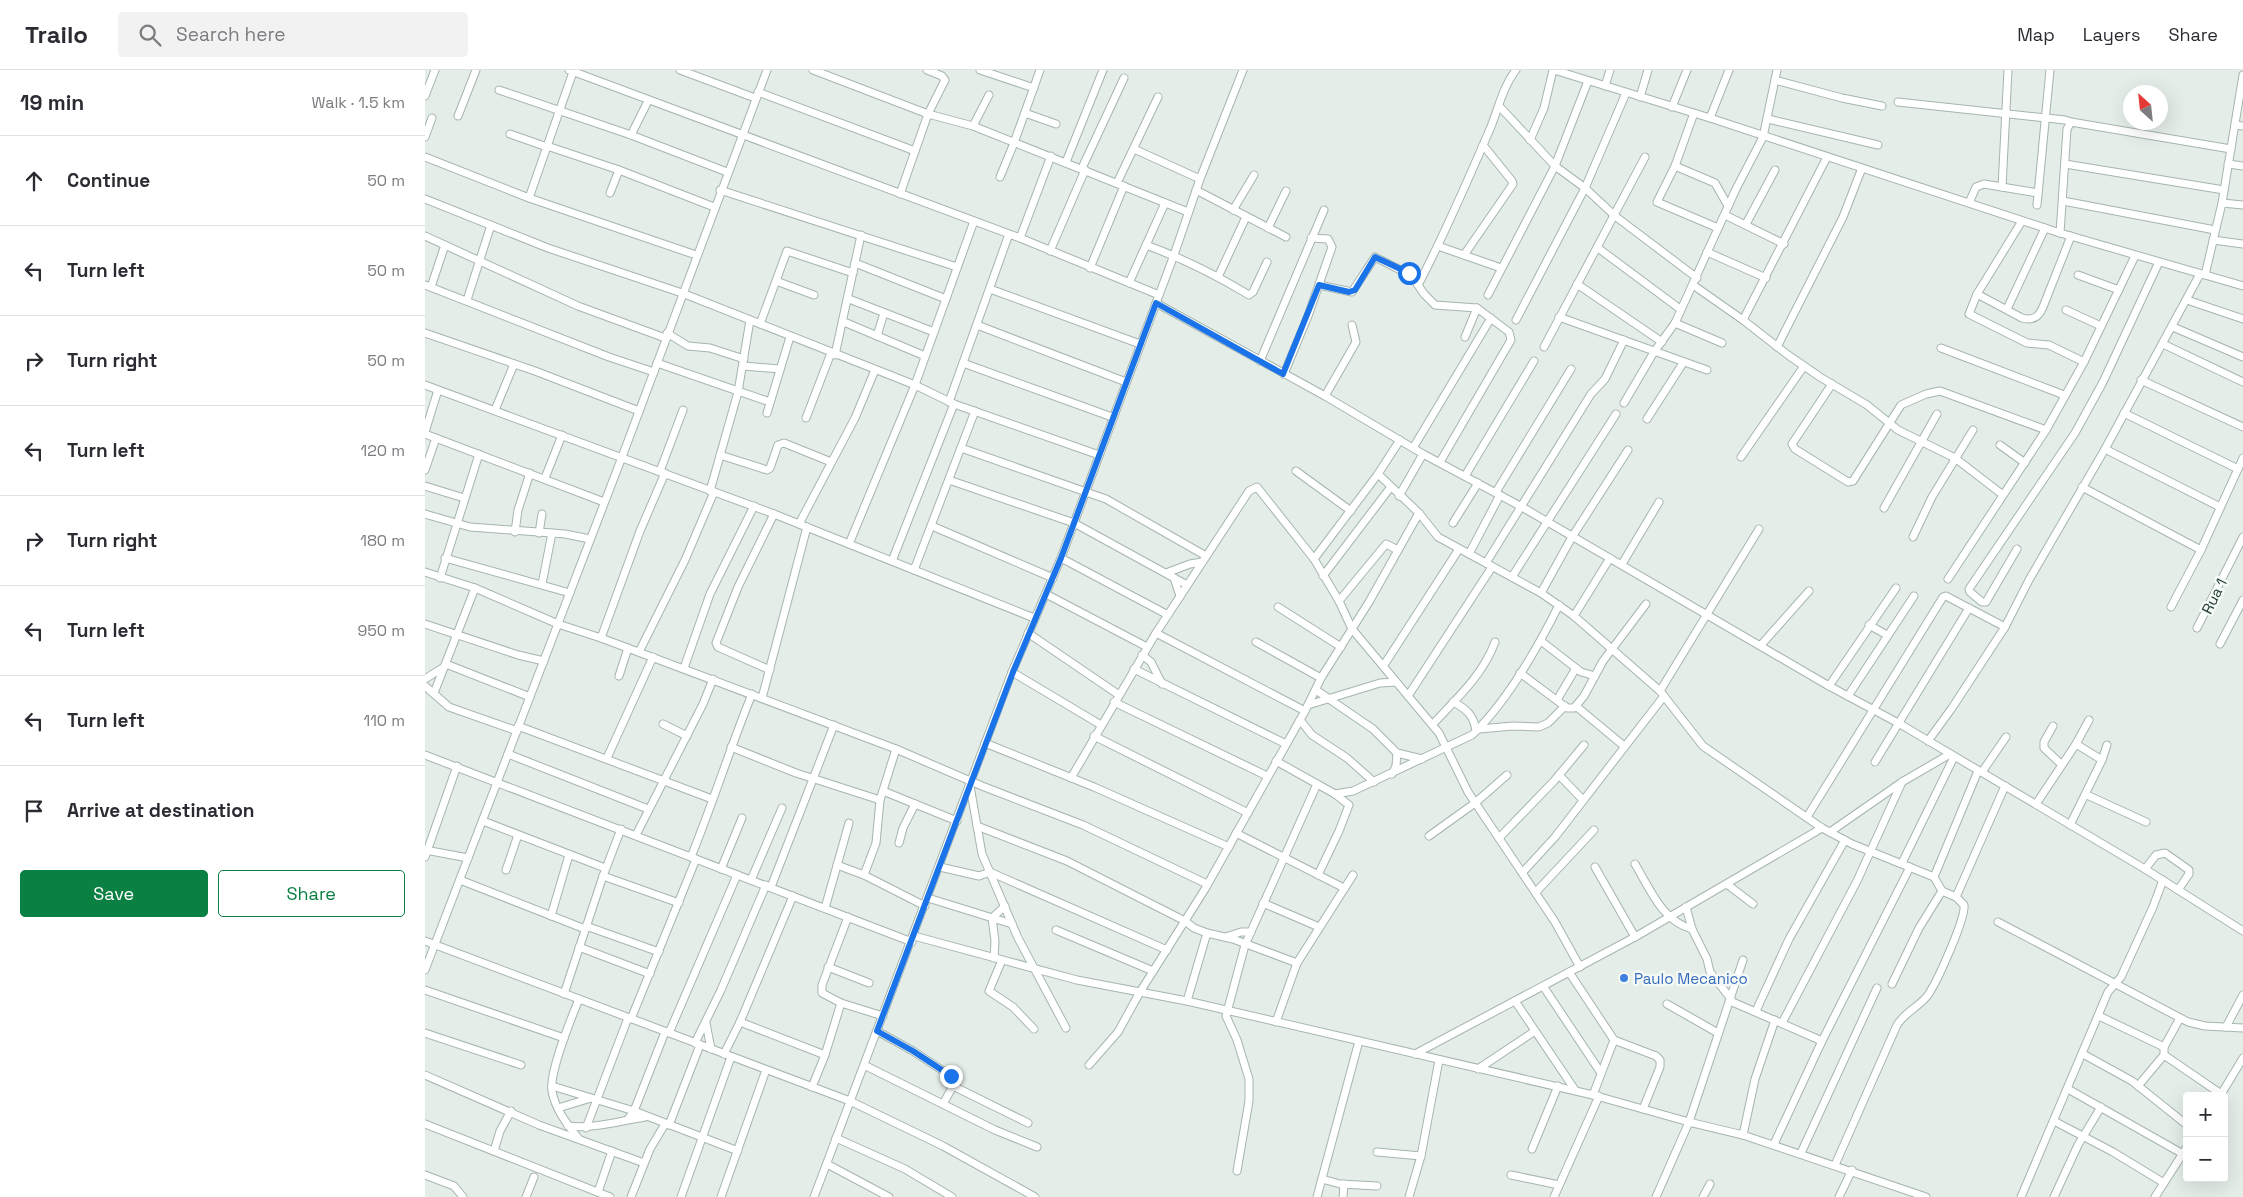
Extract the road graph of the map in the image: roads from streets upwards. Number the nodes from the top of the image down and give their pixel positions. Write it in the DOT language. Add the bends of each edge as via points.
graph roads {
  1 [pos="435,70"];
  2 [pos="476,70"];
  3 [pos="680,70"];
  4 [pos="767,70"];
  5 [pos="813,70"];
  6 [pos="930,70"];
  7 [pos="980,70"];
  8 [pos="1041,70"];
  9 [pos="1103,70"];
  10 [pos="1243,70"];
  11 [pos="1507,70"];
  12 [pos="1516,70"];
  13 [pos="1554,70"];
  14 [pos="1610,70"];
  15 [pos="1648,70"];
  16 [pos="1687,70"];
  17 [pos="1729,70"];
  18 [pos="1777,70"];
  19 [pos="2008,70"];
  20 [pos="2050,70"];
  21 [pos="571,71"];
  22 [pos="2243,75"];
  23 [pos="1124,78"];
  24 [pos="1775,80"];
  25 [pos="1509,81"];
  26 [pos="1588,81"];
  27 [pos="1605,86"];
  28 [pos="2242,87"];
  29 [pos="1034,88"];
  30 [pos="499,90"];
  31 [pos="1626,93"];
  32 [pos="757,95"];
  33 [pos="989,95"];
  34 [pos="425,96"];
  35 [pos="1159,97"];
  36 [pos="1640,97"];
  37 [pos="648,101"];
  38 [pos="1898,102"];
  39 [pos="1882,106"];
  40 [pos="1500,107"];
  41 [pos="1672,107"];
  42 [pos="559,112"];
  43 [pos="1025,113"];
  44 [pos="1694,113"];
  45 [pos="2005,113"];
  46 [pos="928,114"];
  47 [pos="458,116"];
  48 [pos="432,118"];
  49 [pos="1710,118"];
  50 [pos="2047,118"];
  51 [pos="1768,119"];
  52 [pos="2071,122"];
  53 [pos="1056,124"];
  54 [pos="2235,125"];
  55 [pos="973,126"];
  56 [pos="2243,126"];
  57 [pos="510,134"];
  58 [pos="631,135"];
  59 [pos="741,136"];
  60 [pos="425,137"];
  61 [pos="1763,137"];
  62 [pos="1530,140"];
  63 [pos="1014,143"];
  64 [pos="1483,145"];
  65 [pos="1879,145"];
  66 [pos="547,147"];
  67 [pos="1134,149"];
  68 [pos="2231,150"];
  69 [pos="915,151"];
  70 [pos="1051,156"];
  71 [pos="425,157"];
  72 [pos="1645,157"];
  73 [pos="1827,157"];
  74 [pos="1065,162"];
  75 [pos="2065,164"];
  76 [pos="2228,164"];
  77 [pos="1555,166"];
  78 [pos="1675,166"];
  79 [pos="2243,166"];
  80 [pos="1862,168"];
  81 [pos="1084,169"];
  82 [pos="619,170"];
  83 [pos="1775,170"];
  84 [pos="727,172"];
  85 [pos="1254,175"];
  86 [pos="1000,177"];
  87 [pos="1200,179"];
  88 [pos="1121,185"];
  89 [pos="2001,187"];
  90 [pos="1585,188"];
  91 [pos="720,190"];
  92 [pos="1196,190"];
  93 [pos="2224,190"];
  94 [pos="1286,191"];
  95 [pos="611,193"];
  96 [pos="2038,193"];
  97 [pos="900,194"];
  98 [pos="529,198"];
  99 [pos="425,199"];
  100 [pos="2063,201"];
  101 [pos="2222,202"];
  102 [pos="1969,203"];
  103 [pos="1165,204"];
  104 [pos="2037,205"];
  105 [pos="2243,205"];
  106 [pos="1728,206"];
  107 [pos="714,207"];
  108 [pos="1233,210"];
  109 [pos="1324,210"];
  110 [pos="1188,212"];
  111 [pos="1725,214"];
  112 [pos="1246,216"];
  113 [pos="1615,216"];
  114 [pos="2022,220"];
  115 [pos="975,221"];
  116 [pos="1746,224"];
  117 [pos="491,225"];
  118 [pos="1268,228"];
  119 [pos="1718,228"];
  120 [pos="2045,228"];
  121 [pos="2215,230"];
  122 [pos="2060,232"];
  123 [pos="1009,234"];
  124 [pos="861,235"];
  125 [pos="425,236"];
  126 [pos="2071,236"];
  127 [pos="1286,237"];
  128 [pos="1020,238"];
  129 [pos="1311,238"];
  130 [pos="2213,240"];
  131 [pos="1784,244"];
  132 [pos="2243,244"];
  133 [pos="445,245"];
  134 [pos="1146,245"];
  135 [pos="1438,246"];
  136 [pos="1598,248"];
  137 [pos="1050,251"];
  138 [pos="1707,252"];
  139 [pos="696,255"];
  140 [pos="1174,255"];
  141 [pos="1464,255"];
  142 [pos="2135,256"];
  143 [pos="481,262"];
  144 [pos="1267,262"];
  145 [pos="2159,262"];
  146 [pos="855,263"];
  147 [pos="957,267"];
  148 [pos="1089,268"];
  149 [pos="1501,268"];
  150 [pos="853,273"];
  151 [pos="2078,275"];
  152 [pos="2203,275"];
  153 [pos="1219,277"];
  154 [pos="1766,278"];
  155 [pos="776,281"];
  156 [pos="1695,281"];
  157 [pos="1129,283"];
  158 [pos="1577,284"];
  159 [pos="1319,285"];
  160 [pos="1418,285"];
  161 [pos="428,286"];
  162 [pos="2243,286"];
  163 [pos="990,290"];
  164 [pos="2119,290"];
  165 [pos="682,293"];
  166 [pos="1977,294"];
  167 [pos="813,295"];
  168 [pos="1488,295"];
  169 [pos="849,299"];
  170 [pos="946,299"];
  171 [pos="1157,299"];
  172 [pos="467,300"];
  173 [pos="2187,300"];
  174 [pos="1477,308"];
  175 [pos="1680,308"];
  176 [pos="2007,309"];
  177 [pos="2066,310"];
  178 [pos="884,314"];
  179 [pos="1559,316"];
  180 [pos="1491,318"];
  181 [pos="2243,319"];
  182 [pos="750,320"];
  183 [pos="1516,320"];
  184 [pos="1743,320"];
  185 [pos="844,322"];
  186 [pos="1675,323"];
  187 [pos="760,324"];
  188 [pos="977,325"];
  189 [pos="1352,325"];
  190 [pos="2101,326"];
  191 [pos="2173,327"];
  192 [pos="934,332"];
  193 [pos="425,333"];
  194 [pos="666,336"];
  195 [pos="877,336"];
  196 [pos="790,337"];
  197 [pos="1465,337"];
  198 [pos="1624,340"];
  199 [pos="1662,342"];
  200 [pos="1722,343"];
  201 [pos="1140,344"];
  202 [pos="2163,344"];
  203 [pos="1777,346"];
  204 [pos="1544,347"];
  205 [pos="1941,348"];
  206 [pos="1654,352"];
  207 [pos="833,354"];
  208 [pos="925,356"];
  209 [pos="2243,357"];
  210 [pos="1534,361"];
  211 [pos="1260,362"];
  212 [pos="2083,362"];
  213 [pos="657,363"];
  214 [pos="743,363"];
  215 [pos="963,363"];
  216 [pos="1683,363"];
  217 [pos="513,364"];
  218 [pos="1803,366"];
  219 [pos="780,369"];
  220 [pos="1571,369"];
  221 [pos="875,370"];
  222 [pos="1707,370"];
  223 [pos="653,372"];
  224 [pos="1283,374"];
  225 [pos="2141,380"];
  226 [pos="1126,382"];
  227 [pos="2243,382"];
  228 [pos="1832,384"];
  229 [pos="425,385"];
  230 [pos="915,386"];
  231 [pos="438,390"];
  232 [pos="739,392"];
  233 [pos="1325,396"];
  234 [pos="2064,396"];
  235 [pos="770,402"];
  236 [pos="952,403"];
  237 [pos="1624,403"];
  238 [pos="495,410"];
  239 [pos="683,410"];
  240 [pos="639,411"];
  241 [pos="975,411"];
  242 [pos="767,413"];
  243 [pos="2124,413"];
  244 [pos="1616,414"];
  245 [pos="1937,414"];
  246 [pos="1112,417"];
  247 [pos="806,418"];
  248 [pos="1647,419"];
  249 [pos="1888,424"];
  250 [pos="2243,427"];
  251 [pos="1973,430"];
  252 [pos="2045,430"];
  253 [pos="425,433"];
  254 [pos="561,436"];
  255 [pos="436,438"];
  256 [pos="1400,440"];
  257 [pos="1923,442"];
  258 [pos="2000,445"];
  259 [pos="961,448"];
  260 [pos="1413,448"];
  261 [pos="2105,449"];
  262 [pos="1628,450"];
  263 [pos="479,454"];
  264 [pos="720,454"];
  265 [pos="1423,454"];
  266 [pos="1099,455"];
  267 [pos="1741,456"];
  268 [pos="622,458"];
  269 [pos="1955,458"];
  270 [pos="2243,458"];
  271 [pos="831,462"];
  272 [pos="1440,462"];
  273 [pos="2025,464"];
  274 [pos="2238,469"];
  275 [pos="425,470"];
  276 [pos="1296,471"];
  277 [pos="663,472"];
  278 [pos="530,473"];
  279 [pos="1378,474"];
  280 [pos="1465,476"];
  281 [pos="545,478"];
  282 [pos="949,480"];
  283 [pos="1478,483"];
  284 [pos="425,486"];
  285 [pos="2082,487"];
  286 [pos="1390,488"];
  287 [pos="1086,490"];
  288 [pos="712,492"];
  289 [pos="1498,494"];
  290 [pos="2003,495"];
  291 [pos="1399,496"];
  292 [pos="464,498"];
  293 [pos="604,502"];
  294 [pos="1659,502"];
  295 [pos="754,506"];
  296 [pos="1522,506"];
  297 [pos="2220,507"];
  298 [pos="1884,508"];
  299 [pos="1351,511"];
  300 [pos="1419,513"];
  301 [pos="425,514"];
  302 [pos="542,514"];
  303 [pos="774,514"];
  304 [pos="1547,522"];
  305 [pos="1453,523"];
  306 [pos="799,524"];
  307 [pos="1074,524"];
  308 [pos="456,525"];
  309 [pos="932,526"];
  310 [pos="807,528"];
  311 [pos="1759,529"];
  312 [pos="515,532"];
  313 [pos="539,533"];
  314 [pos="553,534"];
  315 [pos="1573,537"];
  316 [pos="1913,537"];
  317 [pos="2243,537"];
  318 [pos="590,540"];
  319 [pos="849,544"];
  320 [pos="1459,549"];
  321 [pos="2017,549"];
  322 [pos="1399,550"];
  323 [pos="2201,550"];
  324 [pos="1469,554"];
  325 [pos="445,558"];
  326 [pos="1061,558"];
  327 [pos="1314,558"];
  328 [pos="1610,558"];
  329 [pos="1204,559"];
  330 [pos="892,561"];
  331 [pos="1622,564"];
  332 [pos="1489,565"];
  333 [pos="914,570"];
  334 [pos="425,572"];
  335 [pos="1166,573"];
  336 [pos="1323,576"];
  337 [pos="440,578"];
  338 [pos="1053,578"];
  339 [pos="1174,578"];
  340 [pos="1512,578"];
  341 [pos="1948,579"];
  342 [pos="542,584"];
  343 [pos="1187,585"];
  344 [pos="475,588"];
  345 [pos="1896,588"];
  346 [pos="1809,591"];
  347 [pos="1541,592"];
  348 [pos="570,593"];
  349 [pos="1046,594"];
  350 [pos="1180,596"];
  351 [pos="1914,596"];
  352 [pos="2243,600"];
  353 [pos="1339,601"];
  354 [pos="1646,604"];
  355 [pos="1559,605"];
  356 [pos="1278,607"];
  357 [pos="2171,607"];
  358 [pos="1969,608"];
  359 [pos="1167,615"];
  360 [pos="1707,615"];
  361 [pos="1574,616"];
  362 [pos="1034,618"];
  363 [pos="425,624"];
  364 [pos="558,624"];
  365 [pos="1869,625"];
  366 [pos="2005,627"];
  367 [pos="2197,628"];
  368 [pos="1352,629"];
  369 [pos="1028,633"];
  370 [pos="1156,633"];
  371 [pos="458,635"];
  372 [pos="1887,635"];
  373 [pos="601,638"];
  374 [pos="1541,641"];
  375 [pos="1256,642"];
  376 [pos="1495,642"];
  377 [pos="2220,644"];
  378 [pos="1761,645"];
  379 [pos="1147,647"];
  380 [pos="1341,647"];
  381 [pos="628,648"];
  382 [pos="1612,648"];
  383 [pos="639,652"];
  384 [pos="1142,655"];
  385 [pos="653,657"];
  386 [pos="544,660"];
  387 [pos="445,666"];
  388 [pos="1384,666"];
  389 [pos="684,668"];
  390 [pos="1576,668"];
  391 [pos="1133,669"];
  392 [pos="770,670"];
  393 [pos="1013,672"];
  394 [pos="1519,673"];
  395 [pos="619,676"];
  396 [pos="1595,676"];
  397 [pos="1321,678"];
  398 [pos="425,679"];
  399 [pos="713,679"];
  400 [pos="1396,682"];
  401 [pos="1162,684"];
  402 [pos="425,686"];
  403 [pos="1829,686"];
  404 [pos="1316,690"];
  405 [pos="435,692"];
  406 [pos="752,694"];
  407 [pos="1662,694"];
  408 [pos="1119,695"];
  409 [pos="1408,696"];
  410 [pos="1848,696"];
  411 [pos="530,698"];
  412 [pos="762,698"];
  413 [pos="1330,700"];
  414 [pos="1557,700"];
  415 [pos="1114,702"];
  416 [pos="1453,702"];
  417 [pos="1565,706"];
  418 [pos="1577,706"];
  419 [pos="1307,708"];
  420 [pos="1875,710"];
  421 [pos="1300,720"];
  422 [pos="2089,720"];
  423 [pos="663,724"];
  424 [pos="1433,724"];
  425 [pos="1900,724"];
  426 [pos="834,725"];
  427 [pos="1101,725"];
  428 [pos="2053,726"];
  429 [pos="517,728"];
  430 [pos="1478,730"];
  431 [pos="687,736"];
  432 [pos="1095,736"];
  433 [pos="2006,737"];
  434 [pos="1928,741"];
  435 [pos="985,743"];
  436 [pos="1286,744"];
  437 [pos="2076,744"];
  438 [pos="1584,745"];
  439 [pos="2107,745"];
  440 [pos="1624,746"];
  441 [pos="731,747"];
  442 [pos="1448,748"];
  443 [pos="895,749"];
  444 [pos="744,752"];
  445 [pos="1397,753"];
  446 [pos="425,754"];
  447 [pos="508,754"];
  448 [pos="1952,755"];
  449 [pos="607,758"];
  450 [pos="1422,759"];
  451 [pos="726,760"];
  452 [pos="2102,760"];
  453 [pos="1276,761"];
  454 [pos="1875,762"];
  455 [pos="2061,764"];
  456 [pos="457,766"];
  457 [pos="1980,771"];
  458 [pos="1392,774"];
  459 [pos="1507,775"];
  460 [pos="1559,775"];
  461 [pos="1267,776"];
  462 [pos="813,778"];
  463 [pos="1071,778"];
  464 [pos="664,780"];
  465 [pos="497,781"];
  466 [pos="970,782"];
  467 [pos="1374,782"];
  468 [pos="1902,782"];
  469 [pos="1317,784"];
  470 [pos="2005,786"];
  471 [pos="883,791"];
  472 [pos="1353,791"];
  473 [pos="1335,794"];
  474 [pos="2087,795"];
  475 [pos="712,798"];
  476 [pos="880,800"];
  477 [pos="1583,800"];
  478 [pos="1475,803"];
  479 [pos="915,804"];
  480 [pos="2035,804"];
  481 [pos="1349,805"];
  482 [pos="782,808"];
  483 [pos="648,809"];
  484 [pos="1248,813"];
  485 [pos="1807,817"];
  486 [pos="743,818"];
  487 [pos="483,821"];
  488 [pos="957,821"];
  489 [pos="2146,822"];
  490 [pos="849,823"];
  491 [pos="2070,825"];
  492 [pos="977,826"];
  493 [pos="1822,828"];
  494 [pos="621,829"];
  495 [pos="1594,830"];
  496 [pos="1829,832"];
  497 [pos="1237,833"];
  498 [pos="518,835"];
  499 [pos="636,835"];
  500 [pos="1429,836"];
  501 [pos="1499,838"];
  502 [pos="1845,840"];
  503 [pos="899,843"];
  504 [pos="1229,847"];
  505 [pos="1872,851"];
  506 [pos="426,852"];
  507 [pos="569,855"];
  508 [pos="468,858"];
  509 [pos="693,858"];
  510 [pos="1283,858"];
  511 [pos="1902,863"];
  512 [pos="1635,864"];
  513 [pos="837,865"];
  514 [pos="939,867"];
  515 [pos="1595,867"];
  516 [pos="1910,867"];
  517 [pos="605,868"];
  518 [pos="721,869"];
  519 [pos="2145,869"];
  520 [pos="506,870"];
  521 [pos="990,872"];
  522 [pos="1523,872"];
  523 [pos="737,875"];
  524 [pos="1318,875"];
  525 [pos="1353,875"];
  526 [pos="603,876"];
  527 [pos="864,876"];
  528 [pos="1934,877"];
  529 [pos="460,880"];
  530 [pos="751,880"];
  531 [pos="2163,880"];
  532 [pos="1207,884"];
  533 [pos="1727,885"];
  534 [pos="768,886"];
  535 [pos="1344,888"];
  536 [pos="2178,890"];
  537 [pos="1942,891"];
  538 [pos="1536,892"];
  539 [pos="793,896"];
  540 [pos="1956,897"];
  541 [pos="928,898"];
  542 [pos="679,903"];
  543 [pos="1263,903"];
  544 [pos="1753,904"];
  545 [pos="925,906"];
  546 [pos="1005,906"];
  547 [pos="1686,907"];
  548 [pos="825,908"];
  549 [pos="551,916"];
  550 [pos="848,917"];
  551 [pos="992,918"];
  552 [pos="1668,918"];
  553 [pos="1185,921"];
  554 [pos="1998,922"];
  555 [pos="1012,924"];
  556 [pos="1319,927"];
  557 [pos="586,928"];
  558 [pos="1692,929"];
  559 [pos="1056,930"];
  560 [pos="2243,931"];
  561 [pos="1251,932"];
  562 [pos="1207,933"];
  563 [pos="1635,937"];
  564 [pos="1226,938"];
  565 [pos="913,939"];
  566 [pos="425,941"];
  567 [pos="434,945"];
  568 [pos="1245,945"];
  569 [pos="579,947"];
  570 [pos="1167,950"];
  571 [pos="659,952"];
  572 [pos="994,958"];
  573 [pos="1002,960"];
  574 [pos="1743,960"];
  575 [pos="1297,963"];
  576 [pos="1580,966"];
  577 [pos="828,967"];
  578 [pos="1035,968"];
  579 [pos="425,970"];
  580 [pos="1153,971"];
  581 [pos="1569,972"];
  582 [pos="650,974"];
  583 [pos="869,983"];
  584 [pos="2116,983"];
  585 [pos="1892,984"];
  586 [pos="1543,986"];
  587 [pos="1877,988"];
  588 [pos="425,990"];
  589 [pos="1140,992"];
  590 [pos="564,994"];
  591 [pos="2243,995"];
  592 [pos="579,999"];
  593 [pos="1730,1000"];
  594 [pos="1187,1001"];
  595 [pos="1515,1001"];
  596 [pos="841,1003"];
  597 [pos="1667,1004"];
  598 [pos="1227,1010"];
  599 [pos="1756,1011"];
  600 [pos="883,1016"];
  601 [pos="2099,1016"];
  602 [pos="630,1018"];
  603 [pos="2180,1018"];
  604 [pos="706,1022"];
  605 [pos="740,1022"];
  606 [pos="1276,1022"];
  607 [pos="1779,1022"];
  608 [pos="2226,1026"];
  609 [pos="1066,1028"];
  610 [pos="2243,1028"];
  611 [pos="1034,1029"];
  612 [pos="877,1031"];
  613 [pos="1535,1031"];
  614 [pos="667,1032"];
  615 [pos="1718,1033"];
  616 [pos="425,1034"];
  617 [pos="564,1038"];
  618 [pos="1614,1040"];
  619 [pos="1359,1041"];
  620 [pos="1822,1041"];
  621 [pos="697,1044"];
  622 [pos="711,1049"];
  623 [pos="2164,1051"];
  624 [pos="1415,1054"];
  625 [pos="2083,1054"];
  626 [pos="727,1055"];
  627 [pos="825,1055"];
  628 [pos="2243,1058"];
  629 [pos="1439,1060"];
  630 [pos="864,1064"];
  631 [pos="521,1065"];
  632 [pos="1089,1065"];
  633 [pos="1478,1069"];
  634 [pos="766,1070"];
  635 [pos="1601,1073"];
  636 [pos="425,1075"];
  637 [pos="552,1086"];
  638 [pos="953,1086"];
  639 [pos="1558,1086"];
  640 [pos="2138,1086"];
  641 [pos="812,1087"];
  642 [pos="2068,1089"];
  643 [pos="1575,1090"];
  644 [pos="2216,1092"];
  645 [pos="2222,1092"];
  646 [pos="1596,1096"];
  647 [pos="593,1099"];
  648 [pos="850,1101"];
  649 [pos="943,1104"];
  650 [pos="2101,1107"];
  651 [pos="558,1108"];
  652 [pos="1643,1109"];
  653 [pos="511,1111"];
  654 [pos="634,1111"];
  655 [pos="648,1117"];
  656 [pos="628,1119"];
  657 [pos="2054,1121"];
  658 [pos="1689,1122"];
  659 [pos="2183,1122"];
  660 [pos="1028,1123"];
  661 [pos="425,1124"];
  662 [pos="667,1124"];
  663 [pos="568,1126"];
  664 [pos="586,1128"];
  665 [pos="1743,1135"];
  666 [pos="2084,1136"];
  667 [pos="578,1138"];
  668 [pos="836,1138"];
  669 [pos="703,1139"];
  670 [pos="1774,1144"];
  671 [pos="1037,1147"];
  672 [pos="1532,1149"];
  673 [pos="2183,1149"];
  674 [pos="494,1151"];
  675 [pos="612,1151"];
  676 [pos="738,1151"];
  677 [pos="1377,1152"];
  678 [pos="1801,1153"];
  679 [pos="2183,1153"];
  680 [pos="1421,1156"];
  681 [pos="644,1163"];
  682 [pos="827,1164"];
  683 [pos="1835,1164"];
  684 [pos="1852,1170"];
  685 [pos="1237,1171"];
  686 [pos="425,1175"];
  687 [pos="1511,1175"];
  688 [pos="534,1177"];
  689 [pos="1323,1179"];
  690 [pos="2164,1183"];
  691 [pos="1345,1184"];
  692 [pos="1709,1184"];
  693 [pos="1559,1185"];
  694 [pos="1377,1186"];
  695 [pos="598,1192"];
  696 [pos="463,1197"];
  697 [pos="526,1197"];
  698 [pos="610,1197"];
  699 [pos="631,1197"];
  700 [pos="681,1197"];
  701 [pos="721,1197"];
  702 [pos="815,1197"];
  703 [pos="889,1197"];
  704 [pos="951,1197"];
  705 [pos="1035,1197"];
  706 [pos="1317,1197"];
  707 [pos="1343,1197"];
  708 [pos="1409,1197"];
  709 [pos="1554,1197"];
  710 [pos="1656,1197"];
  711 [pos="1703,1197"];
  712 [pos="1839,1197"];
  713 [pos="1926,1197"];
  714 [pos="2021,1197"];
  715 [pos="2054,1197"];
  716 [pos="2155,1197"];
  1 -- 34 [label="street"];
  2 -- 47 [label="street"];
  3 -- 32 [label="street"];
  4 -- 32 [label="street"];
  5 -- 46 [label="street"];
  6 -- 46 [label="street" via="945,80"];
  7 -- 29 [label="street"];
  8 -- 29 [label="street"];
  9 -- 74 [label="street"];
  10 -- 87 [label="street"];
  11 -- 25 [label="street"];
  12 -- 25 [label="street"];
  13 -- 26 [label="street"];
  13 -- 62 [label="street" via="1544,108"];
  14 -- 27 [label="street"];
  15 -- 36 [label="street"];
  16 -- 41 [label="street"];
  17 -- 49 [label="street"];
  18 -- 24 [label="street"];
  19 -- 45 [label="street"];
  20 -- 50 [label="street"];
  21 -- 37 [label="street"];
  21 -- 42 [label="street"];
  22 -- 28 [label="street"];
  23 -- 81 [label="street"];
  24 -- 39 [label="street"];
  24 -- 51 [label="street"];
  25 -- 40 [label="street"];
  26 -- 27 [label="street"];
  26 -- 77 [label="street"];
  27 -- 31 [label="street"];
  28 -- 54 [label="street"];
  29 -- 43 [label="street"];
  30 -- 42 [label="street"];
  31 -- 36 [label="street"];
  31 -- 90 [label="street"];
  32 -- 59 [label="street"];
  32 -- 69 [label="street"];
  33 -- 55 [label="street"];
  35 -- 67 [label="street"];
  36 -- 41 [label="street"];
  37 -- 58 [label="street"];
  37 -- 59 [label="street"];
  38 -- 45 [label="street"];
  40 -- 62 [label="street"];
  40 -- 64 [label="street"];
  41 -- 44 [label="street"];
  42 -- 58 [label="street"];
  42 -- 66 [label="street"];
  43 -- 53 [label="street"];
  43 -- 63 [label="street"];
  44 -- 49 [label="street"];
  44 -- 78 [label="street"];
  45 -- 50 [label="street"];
  45 -- 89 [label="street"];
  46 -- 55 [label="street"];
  46 -- 69 [label="street"];
  48 -- 60 [label="street"];
  49 -- 61 [label="street"];
  50 -- 52 [label="street"];
  50 -- 96 [label="street"];
  51 -- 61 [label="street"];
  51 -- 65 [label="street"];
  52 -- 68 [label="street"];
  52 -- 75 [label="street" via="2067,129"];
  54 -- 56 [label="street"];
  54 -- 68 [label="street"];
  55 -- 63 [label="street"];
  57 -- 66 [label="street"];
  58 -- 84 [label="street"];
  59 -- 84 [label="street"];
  59 -- 97 [label="street"];
  61 -- 73 [label="street"];
  61 -- 106 [label="street"];
  62 -- 77 [label="street"];
  63 -- 70 [label="street"];
  63 -- 86 [label="street"];
  64 -- 135 [label="street"];
  64 -- 141 [label="street" via="1513,184"];
  66 -- 82 [label="street"];
  66 -- 98 [label="street"];
  67 -- 87 [label="street"];
  67 -- 88 [label="street"];
  68 -- 76 [label="street"];
  69 -- 97 [label="street"];
  70 -- 74 [label="street"];
  70 -- 128 [label="street"];
  71 -- 98 [label="street"];
  72 -- 113 [label="street"];
  73 -- 80 [label="street"];
  73 -- 131 [label="street"];
  74 -- 81 [label="street"];
  75 -- 93 [label="street"];
  75 -- 100 [label="street"];
  76 -- 79 [label="street"];
  76 -- 93 [label="street"];
  77 -- 90 [label="street"];
  77 -- 149 [label="street"];
  78 -- 106 [label="street" via="1715,183"];
  78 -- 119 [label="street" via="1657,202"];
  80 -- 102 [label="street"];
  80 -- 203 [label="street" via="1843,217"];
  81 -- 88 [label="street"];
  81 -- 137 [label="street"];
  82 -- 95 [label="street"];
  82 -- 107 [label="street"];
  83 -- 116 [label="street"];
  84 -- 91 [label="street"];
  85 -- 108 [label="street"];
  87 -- 92 [label="street"];
  88 -- 103 [label="street"];
  88 -- 148 [label="street"];
  89 -- 96 [label="street"];
  89 -- 102 [label="street" via="1980,185"];
  90 -- 113 [label="street"];
  90 -- 183 [label="street"];
  91 -- 107 [label="street"];
  91 -- 124 [label="street"];
  92 -- 108 [label="street"];
  92 -- 110 [label="street"];
  93 -- 101 [label="street"];
  94 -- 118 [label="street"];
  96 -- 104 [label="street"];
  97 -- 115 [label="street"];
  98 -- 139 [label="street"];
  99 -- 117 [label="street"];
  100 -- 121 [label="street"];
  100 -- 122 [label="street"];
  101 -- 105 [label="street"];
  101 -- 121 [label="street"];
  102 -- 114 [label="street"];
  103 -- 110 [label="street"];
  103 -- 134 [label="street"];
  106 -- 111 [label="street"];
  107 -- 139 [label="street"];
  108 -- 112 [label="street"];
  109 -- 129 [label="street"];
  110 -- 140 [label="street"];
  111 -- 116 [label="street"];
  111 -- 119 [label="street"];
  112 -- 118 [label="street"];
  112 -- 153 [label="street"];
  113 -- 136 [label="street"];
  113 -- 156 [label="street"];
  114 -- 120 [label="street"];
  114 -- 166 [label="street"];
  115 -- 123 [label="street"];
  115 -- 147 [label="street"];
  116 -- 131 [label="street"];
  117 -- 143 [label="street"];
  117 -- 165 [label="street" via="548,248"];
  118 -- 127 [label="street"];
  119 -- 138 [label="street"];
  120 -- 122 [label="street"];
  120 -- 176 [label="street"];
  121 -- 130 [label="street"];
  122 -- 126 [label="street"];
  123 -- 128 [label="street"];
  123 -- 163 [label="street"];
  124 -- 146 [label="street"];
  124 -- 147 [label="street"];
  125 -- 133 [label="street"];
  126 -- 142 [label="street"];
  126 -- 176 [label="street" via="2039,315 2027,319"];
  128 -- 137 [label="street"];
  129 -- 159 [label="street" via="1328,239 1332,244"];
  129 -- 211 [label="street"];
  130 -- 132 [label="street"];
  130 -- 152 [label="street"];
  131 -- 154 [label="street"];
  133 -- 143 [label="street"];
  133 -- 161 [label="street"];
  134 -- 140 [label="street"];
  134 -- 157 [label="street"];
  135 -- 141 [label="street"];
  135 -- 160 [label="street"];
  136 -- 158 [label="street"];
  136 -- 175 [label="street"];
  137 -- 148 [label="street"];
  138 -- 154 [label="street"];
  138 -- 156 [label="street"];
  139 -- 165 [label="street"];
  140 -- 153 [label="street"];
  140 -- 171 [label="street"];
  141 -- 149 [label="street"];
  142 -- 145 [label="street"];
  142 -- 164 [label="street"];
  143 -- 172 [label="street"];
  143 -- 194 [label="street" via="578,306"];
  144 -- 153 [label="street" via="1251,295"];
  145 -- 152 [label="street"];
  145 -- 321 [label="street" via="2103,382 2075,433 2002,538 1970,592 1986,602"];
  146 -- 150 [label="street"];
  146 -- 170 [label="street"];
  147 -- 170 [label="street"];
  148 -- 157 [label="street"];
  149 -- 168 [label="street"];
  150 -- 155 [label="street" via="787,251"];
  150 -- 169 [label="street"];
  151 -- 164 [label="street"];
  152 -- 162 [label="street"];
  152 -- 173 [label="street"];
  154 -- 184 [label="street"];
  155 -- 167 [label="street"];
  155 -- 187 [label="street"];
  156 -- 175 [label="street"];
  156 -- 184 [label="street"];
  157 -- 171 [label="street"];
  158 -- 179 [label="street"];
  158 -- 199 [label="street"];
  159 -- 160 [label="street" via="1349,292 1355,290 1375,257 1409,273"];
  159 -- 224 [label="street"];
  160 -- 174 [label="street" via="1438,306"];
  161 -- 172 [label="street"];
  163 -- 188 [label="street"];
  163 -- 201 [label="street"];
  164 -- 190 [label="street"];
  165 -- 182 [label="street"];
  165 -- 194 [label="street"];
  166 -- 176 [label="street"];
  166 -- 212 [label="street" via="1968,312 1970,316 2027,343 2049,345"];
  169 -- 178 [label="street"];
  169 -- 185 [label="street"];
  170 -- 192 [label="street"];
  171 -- 201 [label="street"];
  171 -- 211 [label="street"];
  172 -- 223 [label="street"];
  173 -- 181 [label="street"];
  173 -- 191 [label="street"];
  174 -- 180 [label="street"];
  174 -- 197 [label="street"];
  175 -- 186 [label="street"];
  177 -- 190 [label="street"];
  178 -- 192 [label="street"];
  178 -- 195 [label="street"];
  179 -- 198 [label="street"];
  179 -- 204 [label="street"];
  180 -- 260 [label="street"];
  180 -- 272 [label="street" via="1509,332 1511,340"];
  182 -- 187 [label="street"];
  182 -- 214 [label="street"];
  184 -- 203 [label="street"];
  185 -- 195 [label="street"];
  185 -- 207 [label="street"];
  186 -- 199 [label="street"];
  186 -- 200 [label="street"];
  187 -- 196 [label="street"];
  188 -- 215 [label="street"];
  188 -- 226 [label="street"];
  189 -- 233 [label="street" via="1356,342"];
  190 -- 212 [label="street"];
  191 -- 202 [label="street"];
  191 -- 209 [label="street"];
  192 -- 208 [label="street"];
  193 -- 217 [label="street"];
  194 -- 213 [label="street"];
  194 -- 214 [label="street" via="688,346 710,348"];
  195 -- 208 [label="street"];
  196 -- 207 [label="street"];
  196 -- 219 [label="street"];
  198 -- 206 [label="street"];
  198 -- 296 [label="street" via="1605,379 1591,394"];
  199 -- 206 [label="street"];
  201 -- 226 [label="street"];
  202 -- 225 [label="street"];
  202 -- 227 [label="street"];
  203 -- 218 [label="street"];
  205 -- 234 [label="street"];
  206 -- 216 [label="street"];
  206 -- 237 [label="street"];
  207 -- 221 [label="street"];
  207 -- 247 [label="street"];
  208 -- 230 [label="street"];
  210 -- 280 [label="street"];
  211 -- 224 [label="street"];
  212 -- 234 [label="street"];
  213 -- 223 [label="street"];
  213 -- 232 [label="street"];
  214 -- 219 [label="street"];
  214 -- 232 [label="street"];
  215 -- 236 [label="street"];
  215 -- 246 [label="street"];
  216 -- 222 [label="street"];
  216 -- 248 [label="street"];
  217 -- 238 [label="street"];
  217 -- 240 [label="street"];
  218 -- 228 [label="street"];
  218 -- 267 [label="street"];
  219 -- 235 [label="street"];
  220 -- 289 [label="street"];
  221 -- 230 [label="street"];
  221 -- 271 [label="street" via="855,418"];
  223 -- 240 [label="street"];
  224 -- 233 [label="street"];
  225 -- 243 [label="street"];
  225 -- 250 [label="street"];
  226 -- 246 [label="street"];
  228 -- 249 [label="street" via="1867,405"];
  228 -- 249 [label="street" via="1793,442 1795,449 1852,482"];
  229 -- 231 [label="street"];
  230 -- 236 [label="street"];
  230 -- 319 [label="street"];
  231 -- 238 [label="street"];
  231 -- 253 [label="street"];
  232 -- 235 [label="street"];
  232 -- 264 [label="street"];
  233 -- 256 [label="street"];
  234 -- 252 [label="street"];
  235 -- 242 [label="street"];
  236 -- 241 [label="street"];
  236 -- 330 [label="street"];
  238 -- 254 [label="street"];
  239 -- 277 [label="street"];
  240 -- 268 [label="street"];
  241 -- 259 [label="street"];
  241 -- 266 [label="street"];
  243 -- 261 [label="street"];
  243 -- 274 [label="street"];
  244 -- 304 [label="street"];
  245 -- 257 [label="street"];
  246 -- 266 [label="street"];
  249 -- 252 [label="street" via="1903,403 1940,391"];
  249 -- 257 [label="street"];
  251 -- 269 [label="street"];
  252 -- 273 [label="street"];
  253 -- 255 [label="street"];
  254 -- 268 [label="street"];
  254 -- 281 [label="street"];
  255 -- 263 [label="street"];
  255 -- 275 [label="street"];
  256 -- 260 [label="street"];
  256 -- 279 [label="street"];
  257 -- 269 [label="street"];
  257 -- 298 [label="street"];
  258 -- 273 [label="street"];
  259 -- 282 [label="street"];
  259 -- 287 [label="street"];
  260 -- 265 [label="street"];
  261 -- 285 [label="street"];
  261 -- 297 [label="street"];
  262 -- 315 [label="street"];
  263 -- 278 [label="street"];
  263 -- 292 [label="street"];
  264 -- 271 [label="street" via="767,470 777,446 783,443"];
  264 -- 288 [label="street"];
  265 -- 272 [label="street"];
  265 -- 291 [label="street"];
  266 -- 287 [label="street"];
  268 -- 277 [label="street"];
  268 -- 293 [label="street"];
  269 -- 290 [label="street"];
  269 -- 316 [label="street"];
  270 -- 274 [label="street"];
  271 -- 306 [label="street"];
  272 -- 280 [label="street"];
  273 -- 290 [label="street"];
  274 -- 297 [label="street"];
  276 -- 299 [label="street"];
  277 -- 288 [label="street"];
  277 -- 373 [label="street"];
  278 -- 281 [label="street"];
  278 -- 312 [label="street" via="518,510"];
  279 -- 286 [label="street"];
  279 -- 299 [label="street"];
  280 -- 283 [label="street"];
  281 -- 293 [label="street"];
  282 -- 307 [label="street"];
  282 -- 309 [label="street"];
  283 -- 289 [label="street"];
  283 -- 305 [label="street"];
  284 -- 292 [label="street"];
  285 -- 323 [label="street"];
  285 -- 366 [label="street"];
  286 -- 291 [label="street"];
  286 -- 336 [label="street"];
  287 -- 307 [label="street"];
  287 -- 329 [label="street"];
  288 -- 295 [label="street"];
  288 -- 383 [label="street" via="685,560"];
  289 -- 296 [label="street"];
  289 -- 324 [label="street"];
  290 -- 341 [label="street"];
  291 -- 300 [label="street"];
  292 -- 308 [label="street"];
  293 -- 318 [label="street"];
  294 -- 331 [label="street"];
  295 -- 303 [label="street"];
  295 -- 389 [label="street" via="722,567"];
  296 -- 304 [label="street"];
  296 -- 332 [label="street"];
  297 -- 323 [label="street"];
  299 -- 327 [label="street"];
  300 -- 320 [label="street" via="1434,534"];
  300 -- 322 [label="street"];
  301 -- 308 [label="street"];
  302 -- 313 [label="street"];
  303 -- 306 [label="street"];
  303 -- 392 [label="street" via="738,587 716,643 718,647"];
  304 -- 315 [label="street"];
  304 -- 340 [label="street"];
  306 -- 310 [label="street"];
  307 -- 326 [label="street"];
  307 -- 335 [label="street"];
  308 -- 312 [label="street"];
  308 -- 325 [label="street"];
  309 -- 333 [label="street"];
  309 -- 338 [label="street"];
  310 -- 319 [label="street"];
  310 -- 392 [label="street"];
  311 -- 360 [label="street"];
  312 -- 313 [label="street"];
  313 -- 314 [label="street"];
  314 -- 318 [label="street"];
  314 -- 342 [label="street"];
  315 -- 328 [label="street"];
  315 -- 347 [label="street"];
  317 -- 367 [label="street, Rua 1"];
  318 -- 348 [label="street"];
  319 -- 330 [label="street"];
  320 -- 324 [label="street"];
  320 -- 388 [label="street"];
  322 -- 353 [label="street" via="1386,544"];
  322 -- 368 [label="street"];
  323 -- 357 [label="street"];
  324 -- 332 [label="street"];
  325 -- 337 [label="street"];
  325 -- 342 [label="street"];
  326 -- 338 [label="street"];
  326 -- 359 [label="street"];
  327 -- 329 [label="street" via="1256,487 1249,491"];
  327 -- 336 [label="street"];
  328 -- 331 [label="street"];
  328 -- 361 [label="street"];
  329 -- 335 [label="street"];
  329 -- 343 [label="street"];
  330 -- 333 [label="street"];
  331 -- 360 [label="street"];
  332 -- 340 [label="street"];
  332 -- 409 [label="street"];
  333 -- 362 [label="street"];
  334 -- 337 [label="street"];
  335 -- 339 [label="street"];
  336 -- 353 [label="street"];
  337 -- 344 [label="street"];
  338 -- 349 [label="street"];
  339 -- 343 [label="street"];
  339 -- 350 [label="street"];
  340 -- 347 [label="street"];
  342 -- 348 [label="street"];
  343 -- 350 [label="street"];
  344 -- 364 [label="street"];
  344 -- 371 [label="street"];
  345 -- 365 [label="street"];
  346 -- 378 [label="street"];
  347 -- 355 [label="street"];
  348 -- 364 [label="street"];
  349 -- 362 [label="street"];
  349 -- 379 [label="street"];
  350 -- 359 [label="street"];
  351 -- 372 [label="street"];
  352 -- 377 [label="street"];
  353 -- 368 [label="street"];
  354 -- 382 [label="street"];
  355 -- 361 [label="street"];
  355 -- 374 [label="street"];
  356 -- 380 [label="street"];
  358 -- 366 [label="street"];
  358 -- 420 [label="street" via="1943,596"];
  358 -- 425 [label="street"];
  359 -- 370 [label="street"];
  360 -- 378 [label="street"];
  360 -- 407 [label="street"];
  361 -- 382 [label="street"];
  362 -- 369 [label="street"];
  363 -- 371 [label="street"];
  364 -- 373 [label="street"];
  364 -- 386 [label="street"];
  365 -- 372 [label="street"];
  365 -- 403 [label="street"];
  366 -- 434 [label="street"];
  368 -- 380 [label="street"];
  368 -- 388 [label="street"];
  369 -- 393 [label="street"];
  369 -- 408 [label="street"];
  370 -- 379 [label="street"];
  370 -- 419 [label="street"];
  371 -- 386 [label="street"];
  371 -- 387 [label="street"];
  372 -- 410 [label="street"];
  373 -- 381 [label="street"];
  374 -- 390 [label="street"];
  374 -- 394 [label="street"];
  375 -- 397 [label="street"];
  376 -- 416 [label="street" via="1485,666"];
  378 -- 403 [label="street"];
  379 -- 384 [label="street"];
  380 -- 397 [label="street"];
  381 -- 383 [label="street"];
  381 -- 395 [label="street"];
  382 -- 396 [label="street"];
  382 -- 407 [label="street"];
  383 -- 385 [label="street"];
  384 -- 391 [label="street"];
  384 -- 401 [label="street" via="1151,662"];
  385 -- 389 [label="street"];
  385 -- 449 [label="street"];
  386 -- 411 [label="street"];
  387 -- 398 [label="street"];
  387 -- 405 [label="street"];
  387 -- 411 [label="street"];
  388 -- 400 [label="street"];
  389 -- 399 [label="street"];
  390 -- 396 [label="street"];
  390 -- 414 [label="street"];
  391 -- 401 [label="street"];
  391 -- 408 [label="street"];
  392 -- 412 [label="street"];
  393 -- 427 [label="street"];
  393 -- 435 [label="street"];
  394 -- 414 [label="street"];
  394 -- 430 [label="street" via="1505,697"];
  396 -- 418 [label="street"];
  397 -- 404 [label="street"];
  399 -- 406 [label="street"];
  399 -- 431 [label="street"];
  400 -- 409 [label="street"];
  400 -- 413 [label="street" via="1380,683"];
  401 -- 436 [label="street"];
  402 -- 405 [label="street"];
  403 -- 410 [label="street"];
  404 -- 413 [label="street"];
  404 -- 419 [label="street"];
  405 -- 429 [label="street" via="449,707"];
  406 -- 412 [label="street"];
  406 -- 441 [label="street"];
  407 -- 440 [label="street"];
  407 -- 485 [label="street" via="1703,746"];
  408 -- 415 [label="street"];
  409 -- 424 [label="street"];
  410 -- 420 [label="street"];
  411 -- 429 [label="street"];
  412 -- 426 [label="street"];
  413 -- 419 [label="street"];
  413 -- 445 [label="street" via="1373,729"];
  414 -- 417 [label="street"];
  415 -- 427 [label="street"];
  415 -- 461 [label="street"];
  416 -- 424 [label="street"];
  416 -- 430 [label="street" via="1468,712"];
  417 -- 418 [label="street" via="1571,709"];
  417 -- 430 [label="street" via="1539,727"];
  418 -- 440 [label="street"];
  419 -- 421 [label="street"];
  420 -- 425 [label="street"];
  420 -- 485 [label="street"];
  421 -- 436 [label="street"];
  421 -- 467 [label="street" via="1313,735 1347,758"];
  422 -- 437 [label="street"];
  423 -- 431 [label="street"];
  424 -- 442 [label="street"];
  425 -- 434 [label="street"];
  425 -- 454 [label="street"];
  426 -- 443 [label="street"];
  426 -- 462 [label="street"];
  427 -- 432 [label="street"];
  428 -- 455 [label="street" via="2044,748"];
  429 -- 447 [label="street"];
  429 -- 449 [label="street"];
  430 -- 442 [label="street"];
  431 -- 464 [label="street"];
  432 -- 463 [label="street"];
  432 -- 484 [label="street"];
  433 -- 457 [label="street"];
  434 -- 448 [label="street"];
  435 -- 463 [label="street"];
  435 -- 466 [label="street"];
  436 -- 453 [label="street"];
  437 -- 452 [label="street"];
  437 -- 455 [label="street"];
  438 -- 460 [label="street"];
  439 -- 452 [label="street"];
  440 -- 477 [label="street"];
  441 -- 444 [label="street"];
  441 -- 451 [label="street"];
  442 -- 450 [label="street"];
  442 -- 478 [label="street"];
  443 -- 466 [label="street"];
  443 -- 471 [label="street"];
  444 -- 451 [label="street"];
  444 -- 462 [label="street"];
  445 -- 450 [label="street"];
  445 -- 458 [label="street"];
  446 -- 456 [label="street"];
  447 -- 465 [label="street"];
  447 -- 483 [label="street"];
  448 -- 457 [label="street"];
  448 -- 468 [label="street"];
  448 -- 511 [label="street"];
  449 -- 464 [label="street"];
  450 -- 458 [label="street"];
  451 -- 475 [label="street"];
  452 -- 474 [label="street"];
  453 -- 461 [label="street"];
  453 -- 469 [label="street"];
  455 -- 480 [label="street"];
  456 -- 465 [label="street"];
  456 -- 506 [label="street"];
  457 -- 470 [label="street"];
  457 -- 528 [label="street"];
  458 -- 467 [label="street"];
  459 -- 478 [label="street"];
  460 -- 477 [label="street"];
  460 -- 501 [label="street"];
  461 -- 484 [label="street"];
  462 -- 476 [label="street"];
  462 -- 534 [label="street"];
  463 -- 504 [label="street"];
  464 -- 475 [label="street"];
  464 -- 483 [label="street"];
  465 -- 487 [label="street"];
  465 -- 494 [label="street"];
  466 -- 488 [label="street"];
  466 -- 492 [label="street"];
  466 -- 532 [label="street" via="1083,825"];
  467 -- 472 [label="street"];
  468 -- 496 [label="street"];
  468 -- 505 [label="street"];
  469 -- 473 [label="street"];
  469 -- 510 [label="street"];
  470 -- 480 [label="street"];
  470 -- 540 [label="street"];
  471 -- 476 [label="street"];
  471 -- 479 [label="street"];
  472 -- 473 [label="street"];
  472 -- 481 [label="street"];
  473 -- 481 [label="street"];
  474 -- 489 [label="street"];
  474 -- 491 [label="street"];
  475 -- 509 [label="street"];
  476 -- 527 [label="street" via="875,843"];
  477 -- 522 [label="street"];
  478 -- 500 [label="street"];
  478 -- 501 [label="street"];
  479 -- 488 [label="street"];
  479 -- 503 [label="street"];
  480 -- 491 [label="street"];
  481 -- 524 [label="street"];
  482 -- 530 [label="street"];
  483 -- 499 [label="street"];
  484 -- 497 [label="street"];
  485 -- 493 [label="street"];
  486 -- 518 [label="street"];
  487 -- 498 [label="street"];
  487 -- 508 [label="street"];
  488 -- 514 [label="street"];
  490 -- 513 [label="street"];
  491 -- 519 [label="street"];
  492 -- 521 [label="street" via="979,846"];
  492 -- 553 [label="street" via="1060,858"];
  493 -- 496 [label="street"];
  493 -- 533 [label="street"];
  494 -- 499 [label="street"];
  494 -- 517 [label="street"];
  495 -- 538 [label="street"];
  496 -- 502 [label="street"];
  497 -- 504 [label="street"];
  497 -- 510 [label="street"];
  498 -- 507 [label="street"];
  498 -- 520 [label="street"];
  499 -- 509 [label="street"];
  501 -- 522 [label="street"];
  502 -- 505 [label="street"];
  502 -- 599 [label="street" via="1789,939"];
  504 -- 532 [label="street"];
  505 -- 511 [label="street"];
  505 -- 607 [label="street"];
  506 -- 508 [label="street"];
  507 -- 517 [label="street"];
  507 -- 549 [label="street"];
  508 -- 529 [label="street"];
  509 -- 518 [label="street"];
  509 -- 542 [label="street"];
  510 -- 524 [label="street"];
  510 -- 543 [label="street"];
  511 -- 516 [label="street"];
  512 -- 552 [label="street"];
  513 -- 527 [label="street"];
  513 -- 548 [label="street"];
  514 -- 521 [label="street" via="974,875"];
  514 -- 541 [label="street"];
  515 -- 563 [label="street"];
  516 -- 528 [label="street"];
  516 -- 620 [label="street"];
  517 -- 526 [label="street"];
  518 -- 523 [label="street"];
  519 -- 531 [label="street"];
  519 -- 536 [label="street" via="2156,855 2165,852 2189,870"];
  521 -- 546 [label="street"];
  521 -- 570 [label="street"];
  522 -- 538 [label="street"];
  523 -- 530 [label="street"];
  523 -- 614 [label="street"];
  524 -- 535 [label="street"];
  525 -- 535 [label="street"];
  526 -- 542 [label="street"];
  526 -- 557 [label="street"];
  527 -- 545 [label="street"];
  528 -- 537 [label="street"];
  529 -- 549 [label="street"];
  529 -- 567 [label="street"];
  530 -- 534 [label="street"];
  531 -- 536 [label="street"];
  531 -- 584 [label="street"];
  532 -- 553 [label="street"];
  533 -- 544 [label="street"];
  533 -- 547 [label="street"];
  534 -- 539 [label="street"];
  534 -- 604 [label="street"];
  535 -- 556 [label="street"];
  536 -- 560 [label="street"];
  537 -- 540 [label="street"];
  537 -- 585 [label="street" via="1919,928"];
  538 -- 576 [label="street"];
  539 -- 548 [label="street"];
  539 -- 605 [label="street"];
  540 -- 683 [label="street" via="1964,905 1964,912 1938,975 1928,994 1901,1017"];
  541 -- 545 [label="street"];
  541 -- 551 [label="street"];
  542 -- 571 [label="street"];
  543 -- 556 [label="street"];
  543 -- 561 [label="street"];
  545 -- 565 [label="street"];
  546 -- 551 [label="street"];
  546 -- 555 [label="street"];
  547 -- 552 [label="street"];
  547 -- 558 [label="street"];
  548 -- 550 [label="street"];
  549 -- 557 [label="street"];
  550 -- 565 [label="street"];
  550 -- 577 [label="street"];
  551 -- 555 [label="street"];
  551 -- 572 [label="street"];
  552 -- 558 [label="street"];
  552 -- 563 [label="street"];
  553 -- 562 [label="street"];
  553 -- 570 [label="street"];
  554 -- 584 [label="street"];
  555 -- 578 [label="street"];
  556 -- 575 [label="street"];
  557 -- 569 [label="street"];
  557 -- 571 [label="street"];
  558 -- 593 [label="street" via="1710,972"];
  559 -- 580 [label="street"];
  561 -- 564 [label="street"];
  561 -- 568 [label="street"];
  562 -- 564 [label="street"];
  562 -- 594 [label="street"];
  563 -- 576 [label="street"];
  564 -- 568 [label="street"];
  565 -- 572 [label="street"];
  565 -- 600 [label="street"];
  566 -- 567 [label="street"];
  567 -- 579 [label="street"];
  567 -- 590 [label="street"];
  568 -- 575 [label="street"];
  568 -- 598 [label="street"];
  569 -- 582 [label="street"];
  569 -- 590 [label="street"];
  570 -- 580 [label="street"];
  571 -- 582 [label="street"];
  572 -- 573 [label="street"];
  573 -- 578 [label="street"];
  573 -- 611 [label="street" via="989,991 1013,1007"];
  574 -- 593 [label="street"];
  575 -- 606 [label="street"];
  576 -- 581 [label="street"];
  577 -- 583 [label="street"];
  577 -- 596 [label="street" via="821,990"];
  578 -- 589 [label="street"];
  578 -- 609 [label="street"];
  580 -- 589 [label="street"];
  581 -- 586 [label="street"];
  581 -- 618 [label="street"];
  582 -- 602 [label="street"];
  584 -- 601 [label="street" via="2110,989"];
  584 -- 603 [label="street"];
  586 -- 595 [label="street"];
  586 -- 635 [label="street"];
  587 -- 678 [label="street"];
  588 -- 617 [label="street"];
  589 -- 594 [label="street"];
  589 -- 632 [label="street" via="1117,1032"];
  590 -- 592 [label="street"];
  591 -- 608 [label="street"];
  592 -- 602 [label="street"];
  592 -- 617 [label="street"];
  593 -- 599 [label="street"];
  593 -- 615 [label="street"];
  594 -- 598 [label="street"];
  595 -- 613 [label="street"];
  595 -- 624 [label="street"];
  596 -- 600 [label="street"];
  596 -- 627 [label="street"];
  597 -- 615 [label="street"];
  598 -- 606 [label="street"];
  598 -- 685 [label="street" via="1226,1018 1237,1040 1249,1080 1249,1101"];
  599 -- 607 [label="street"];
  600 -- 612 [label="street"];
  601 -- 623 [label="street"];
  601 -- 625 [label="street"];
  602 -- 614 [label="street"];
  602 -- 647 [label="street"];
  603 -- 608 [label="street" via="2197,1025"];
  603 -- 623 [label="street"];
  604 -- 621 [label="street"];
  604 -- 622 [label="street"];
  605 -- 626 [label="street"];
  605 -- 627 [label="street"];
  606 -- 619 [label="street"];
  607 -- 620 [label="street"];
  607 -- 665 [label="street" via="1755,1079"];
  608 -- 610 [label="street"];
  612 -- 630 [label="street"];
  612 -- 638 [label="street" via="949,1074"];
  613 -- 633 [label="street"];
  613 -- 643 [label="street"];
  614 -- 621 [label="street"];
  614 -- 654 [label="street"];
  615 -- 658 [label="street"];
  616 -- 631 [label="street"];
  617 -- 637 [label="street"];
  618 -- 635 [label="street"];
  618 -- 652 [label="street" via="1660,1060 1660,1068"];
  619 -- 624 [label="street"];
  619 -- 689 [label="street"];
  620 -- 670 [label="street"];
  621 -- 622 [label="street"];
  621 -- 662 [label="street"];
  622 -- 626 [label="street"];
  623 -- 640 [label="street"];
  623 -- 644 [label="street"];
  624 -- 629 [label="street"];
  625 -- 640 [label="street"];
  625 -- 642 [label="street"];
  626 -- 634 [label="street"];
  626 -- 669 [label="street"];
  627 -- 641 [label="street"];
  628 -- 645 [label="street"];
  629 -- 633 [label="street"];
  629 -- 680 [label="street"];
  630 -- 648 [label="street"];
  630 -- 649 [label="street"];
  633 -- 639 [label="street"];
  634 -- 641 [label="street"];
  634 -- 676 [label="street"];
  635 -- 646 [label="street"];
  636 -- 653 [label="street"];
  637 -- 647 [label="street"];
  637 -- 651 [label="street"];
  638 -- 649 [label="street"];
  638 -- 660 [label="street"];
  639 -- 643 [label="street"];
  639 -- 672 [label="street"];
  640 -- 659 [label="street"];
  641 -- 648 [label="street"];
  642 -- 650 [label="street"];
  642 -- 657 [label="street"];
  643 -- 646 [label="street"];
  646 -- 652 [label="street"];
  646 -- 693 [label="street"];
  647 -- 651 [label="street"];
  647 -- 654 [label="street"];
  647 -- 664 [label="street"];
  648 -- 668 [label="street"];
  648 -- 705 [label="street" via="943,1146"];
  649 -- 671 [label="street"];
  650 -- 666 [label="street"];
  650 -- 673 [label="street"];
  651 -- 663 [label="street"];
  652 -- 658 [label="street"];
  653 -- 667 [label="street" via="539,1125"];
  653 -- 674 [label="street"];
  654 -- 655 [label="street"];
  654 -- 656 [label="street"];
  655 -- 656 [label="street"];
  655 -- 662 [label="street"];
  656 -- 664 [label="street"];
  657 -- 666 [label="street"];
  657 -- 714 [label="street"];
  658 -- 665 [label="street"];
  658 -- 710 [label="street"];
  661 -- 674 [label="street"];
  662 -- 669 [label="street"];
  662 -- 681 [label="street"];
  663 -- 664 [label="street"];
  663 -- 667 [label="street"];
  665 -- 670 [label="street"];
  666 -- 690 [label="street"];
  666 -- 715 [label="street"];
  667 -- 675 [label="street"];
  668 -- 682 [label="street"];
  668 -- 704 [label="street" via="905,1169"];
  669 -- 676 [label="street"];
  669 -- 700 [label="street"];
  670 -- 678 [label="street"];
  674 -- 695 [label="street"];
  675 -- 681 [label="street"];
  675 -- 695 [label="street"];
  676 -- 701 [label="street"];
  677 -- 680 [label="street"];
  678 -- 683 [label="street"];
  679 -- 690 [label="street"];
  680 -- 708 [label="street"];
  681 -- 699 [label="street"];
  682 -- 702 [label="street"];
  682 -- 703 [label="street"];
  683 -- 684 [label="street"];
  684 -- 712 [label="street"];
  684 -- 713 [label="street"];
  686 -- 696 [label="street" via="453,1186"];
  687 -- 693 [label="street"];
  688 -- 697 [label="street"];
  689 -- 691 [label="street"];
  689 -- 706 [label="street"];
  690 -- 716 [label="street"];
  691 -- 694 [label="street"];
  691 -- 707 [label="street"];
  692 -- 711 [label="street"];
  693 -- 709 [label="street"];
  695 -- 698 [label="street"];
}
